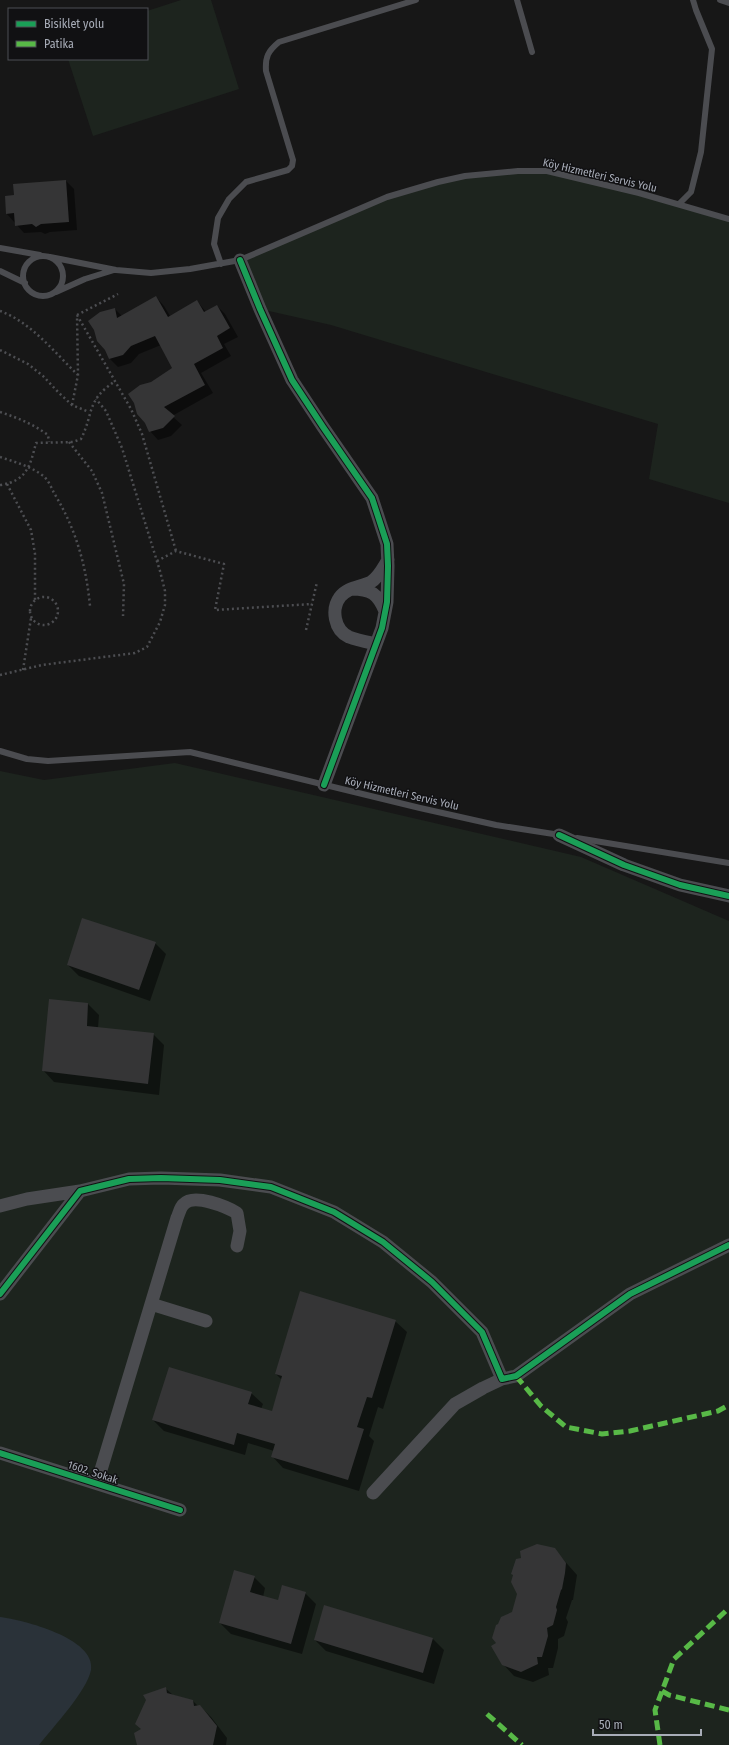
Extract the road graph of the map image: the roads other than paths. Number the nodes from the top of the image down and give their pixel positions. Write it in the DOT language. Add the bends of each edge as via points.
graph roads {
  1 [pos="416,0"];
  2 [pos="517,0"];
  3 [pos="693,0"];
  4 [pos="720,0"];
  5 [pos="729,2"];
  6 [pos="532,52"];
  7 [pos="679,204"];
  8 [pos="729,218"];
  9 [pos="0,248"];
  10 [pos="47,256"];
  11 [pos="240,260"];
  12 [pos="221,264"];
  13 [pos="116,270"];
  14 [pos="0,271"];
  15 [pos="25,283"];
  16 [pos="52,293"];
  17 [pos="388,560"];
  18 [pos="350,589"];
  19 [pos="385,611"];
  20 [pos="376,644"];
  21 [pos="0,751"];
  22 [pos="324,785"];
  23 [pos="560,835"];
  24 [pos="729,863"];
  25 [pos="729,896"];
  26 [pos="80,1191"];
  27 [pos="0,1206"];
  28 [pos="729,1245"];
  29 [pos="237,1246"];
  30 [pos="0,1294"];
  31 [pos="151,1304"];
  32 [pos="206,1321"];
  33 [pos="502,1379"];
  34 [pos="0,1453"];
  35 [pos="97,1483"];
  36 [pos="373,1492"];
  37 [pos="180,1510"];
  1 -- 12 [label="lane" via="279,42 269,50 265,60 266,71 293,160 292,166 288,170 246,182 229,199 218,218 214,244"];
  2 -- 6 [label="lane"];
  3 -- 7 [label="lane" via="712,49 701,152 691,192"];
  4 -- 5 [label="lane"];
  7 -- 8 [label="lane, Köy Hizmetleri Servis Yolu"];
  7 -- 11 [label="lane, Köy Hizmetleri Servis Yolu" via="547,171 465,176 387,198"];
  9 -- 10 [label="lane"];
  10 -- 13 [label="lane"];
  10 -- 15 [label="lane" via="37,257 27,264 24,271"];
  10 -- 16 [label="lane" via="60,265 63,271 61,284"];
  11 -- 12 [label="lane, Köy Hizmetleri Servis Yolu"];
  11 -- 17 [label="street" via="292,380 372,498 387,544"];
  12 -- 13 [label="lane, Köy Hizmetleri Servis Yolu" via="151,273"];
  13 -- 16 [label="lane" via="85,279"];
  14 -- 15 [label="lane"];
  15 -- 16 [label="lane" via="34,293"];
  17 -- 18 [label="street" via="380,574 371,582"];
  17 -- 19 [label="street"];
  18 -- 19 [label="street" via="364,590 379,598"];
  18 -- 20 [label="street" via="340,596 334,608 336,624 348,636"];
  19 -- 20 [label="street"];
  20 -- 22 [label="street"];
  21 -- 22 [label="lane, Köy Hizmetleri Servis Yolu" via="28,759 48,761 190,752"];
  22 -- 23 [label="lane, Köy Hizmetleri Servis Yolu" via="496,825"];
  23 -- 24 [label="lane, Köy Hizmetleri Servis Yolu"];
  23 -- 25 [label="street" via="624,865 680,885"];
  26 -- 27 [label="street"];
  26 -- 30 [label="street"];
  26 -- 33 [label="street" via="129,1179 220,1180 271,1187 334,1212 383,1242 437,1288 482,1332"];
  28 -- 33 [label="street" via="630,1294 516,1376"];
  29 -- 31 [label="street" via="240,1231 237,1213 197,1199 183,1204"];
  31 -- 32 [label="street"];
  31 -- 35 [label="street"];
  33 -- 36 [label="street" via="455,1404"];
  34 -- 35 [label="street, 1602. Sokak"];
  35 -- 37 [label="street, 1602. Sokak"];
}
